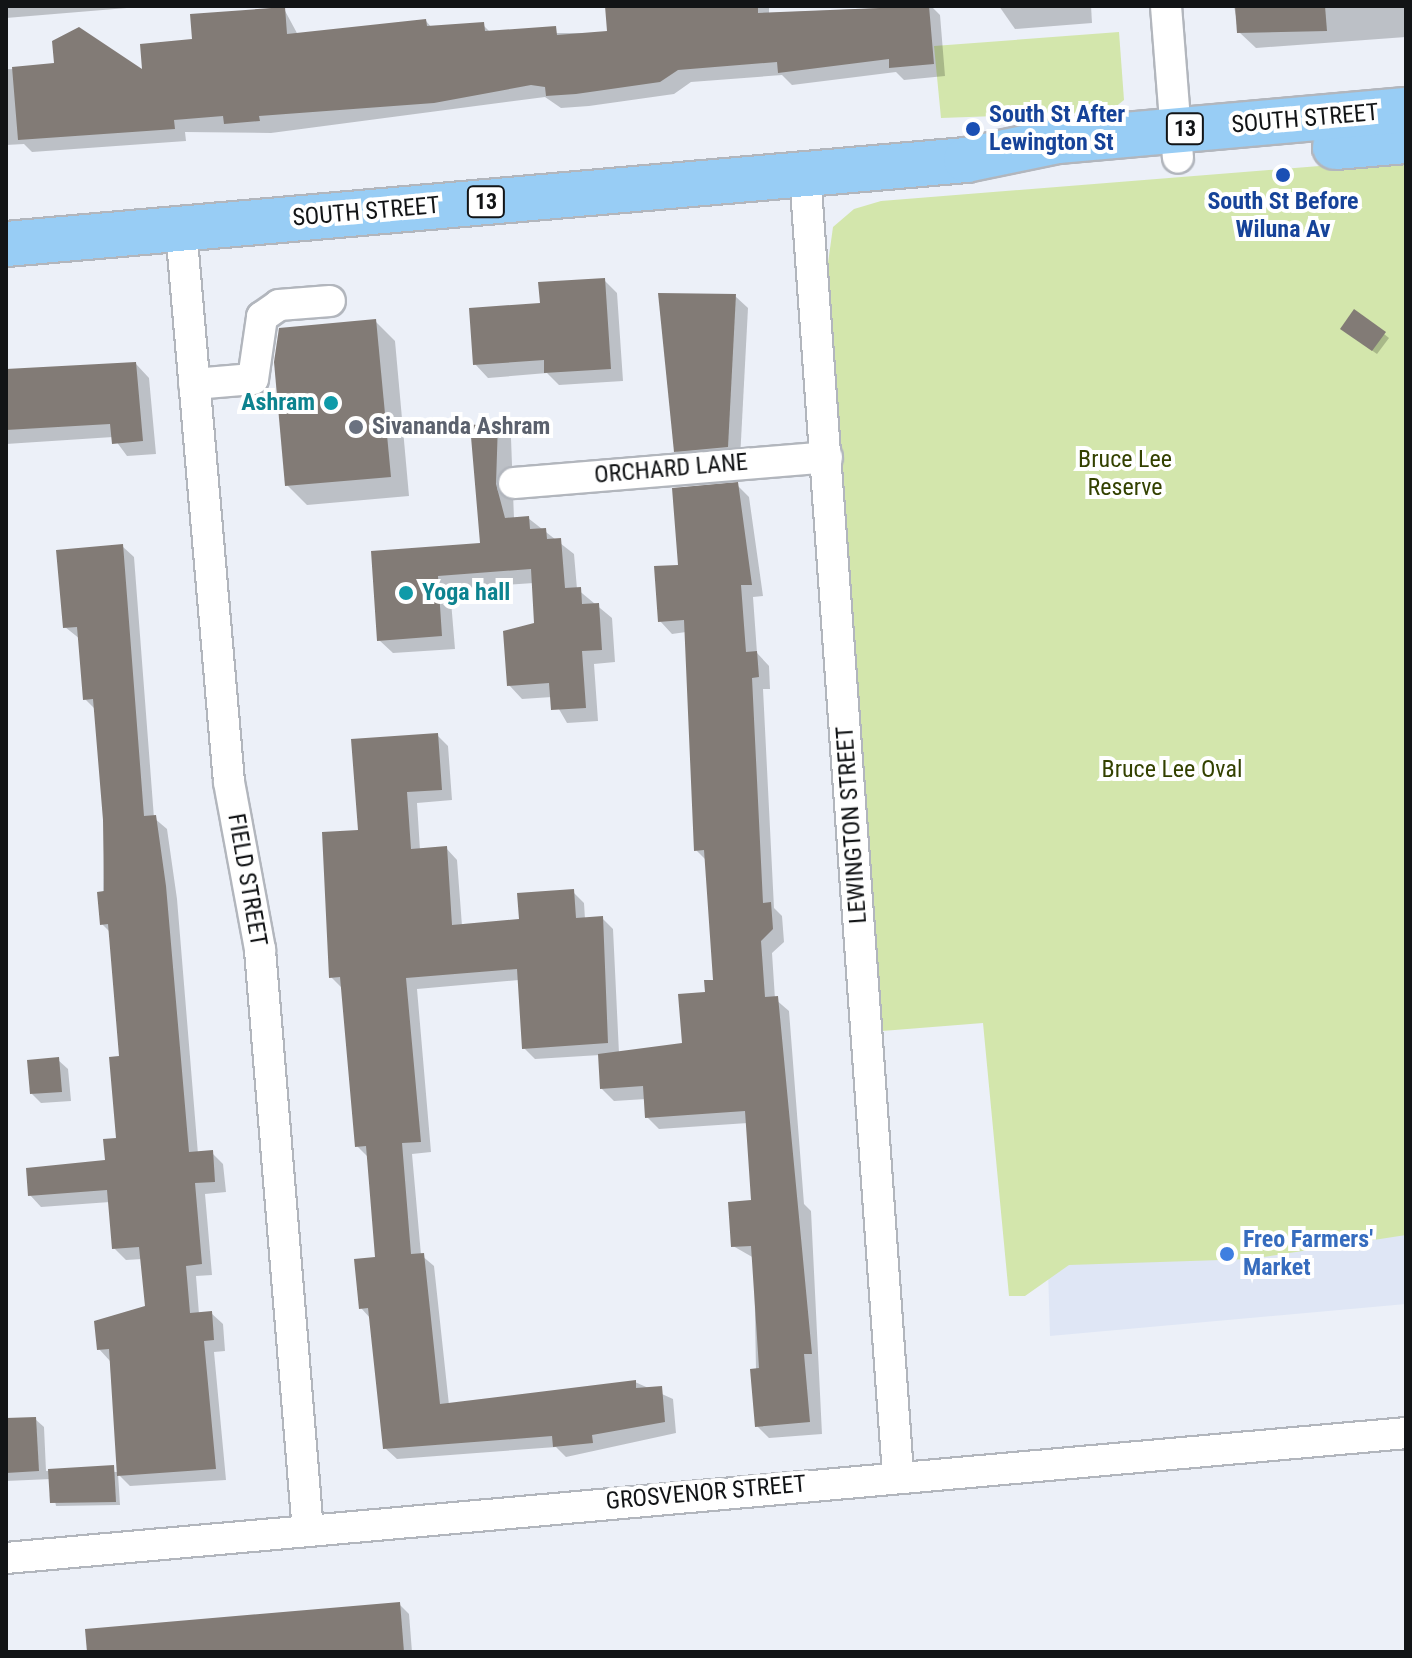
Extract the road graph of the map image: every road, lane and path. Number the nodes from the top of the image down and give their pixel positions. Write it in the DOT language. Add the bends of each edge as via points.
graph roads {
  1 [pos="1166,6"];
  2 [pos="1406,110"];
  3 [pos="1406,141"];
  4 [pos="1177,144"];
  5 [pos="805,174"];
  6 [pos="181,229"];
  7 [pos="6,244"];
  8 [pos="330,301"];
  9 [pos="194,384"];
  10 [pos="827,457"];
  11 [pos="514,483"];
  12 [pos="1406,1433"];
  13 [pos="898,1476"];
  14 [pos="308,1531"];
  15 [pos="6,1558"];
  1 -- 4 [label="street"];
  2 -- 4 [label="main road, SOUTH STREET / 13"];
  3 -- 4 [label="main road, SOUTH STREET / 13"];
  4 -- 5 [label="main road, SOUTH STREET / 13" via="1058,141 966,160"];
  5 -- 6 [label="main road, SOUTH STREET / 13"];
  5 -- 10 [label="street, LEWINGTON STREET"];
  6 -- 7 [label="main road, SOUTH STREET / 13"];
  6 -- 9 [label="street, FIELD STREET"];
  8 -- 9 [label="street" via="279,305 262,317 253,379"];
  9 -- 14 [label="street, FIELD STREET" via="229,782 260,950"];
  10 -- 11 [label="street, ORCHARD LANE"];
  10 -- 13 [label="street, LEWINGTON STREET"];
  12 -- 13 [label="street, GROSVENOR STREET"];
  13 -- 14 [label="street, GROSVENOR STREET"];
  14 -- 15 [label="street, GROSVENOR STREET"];
}
